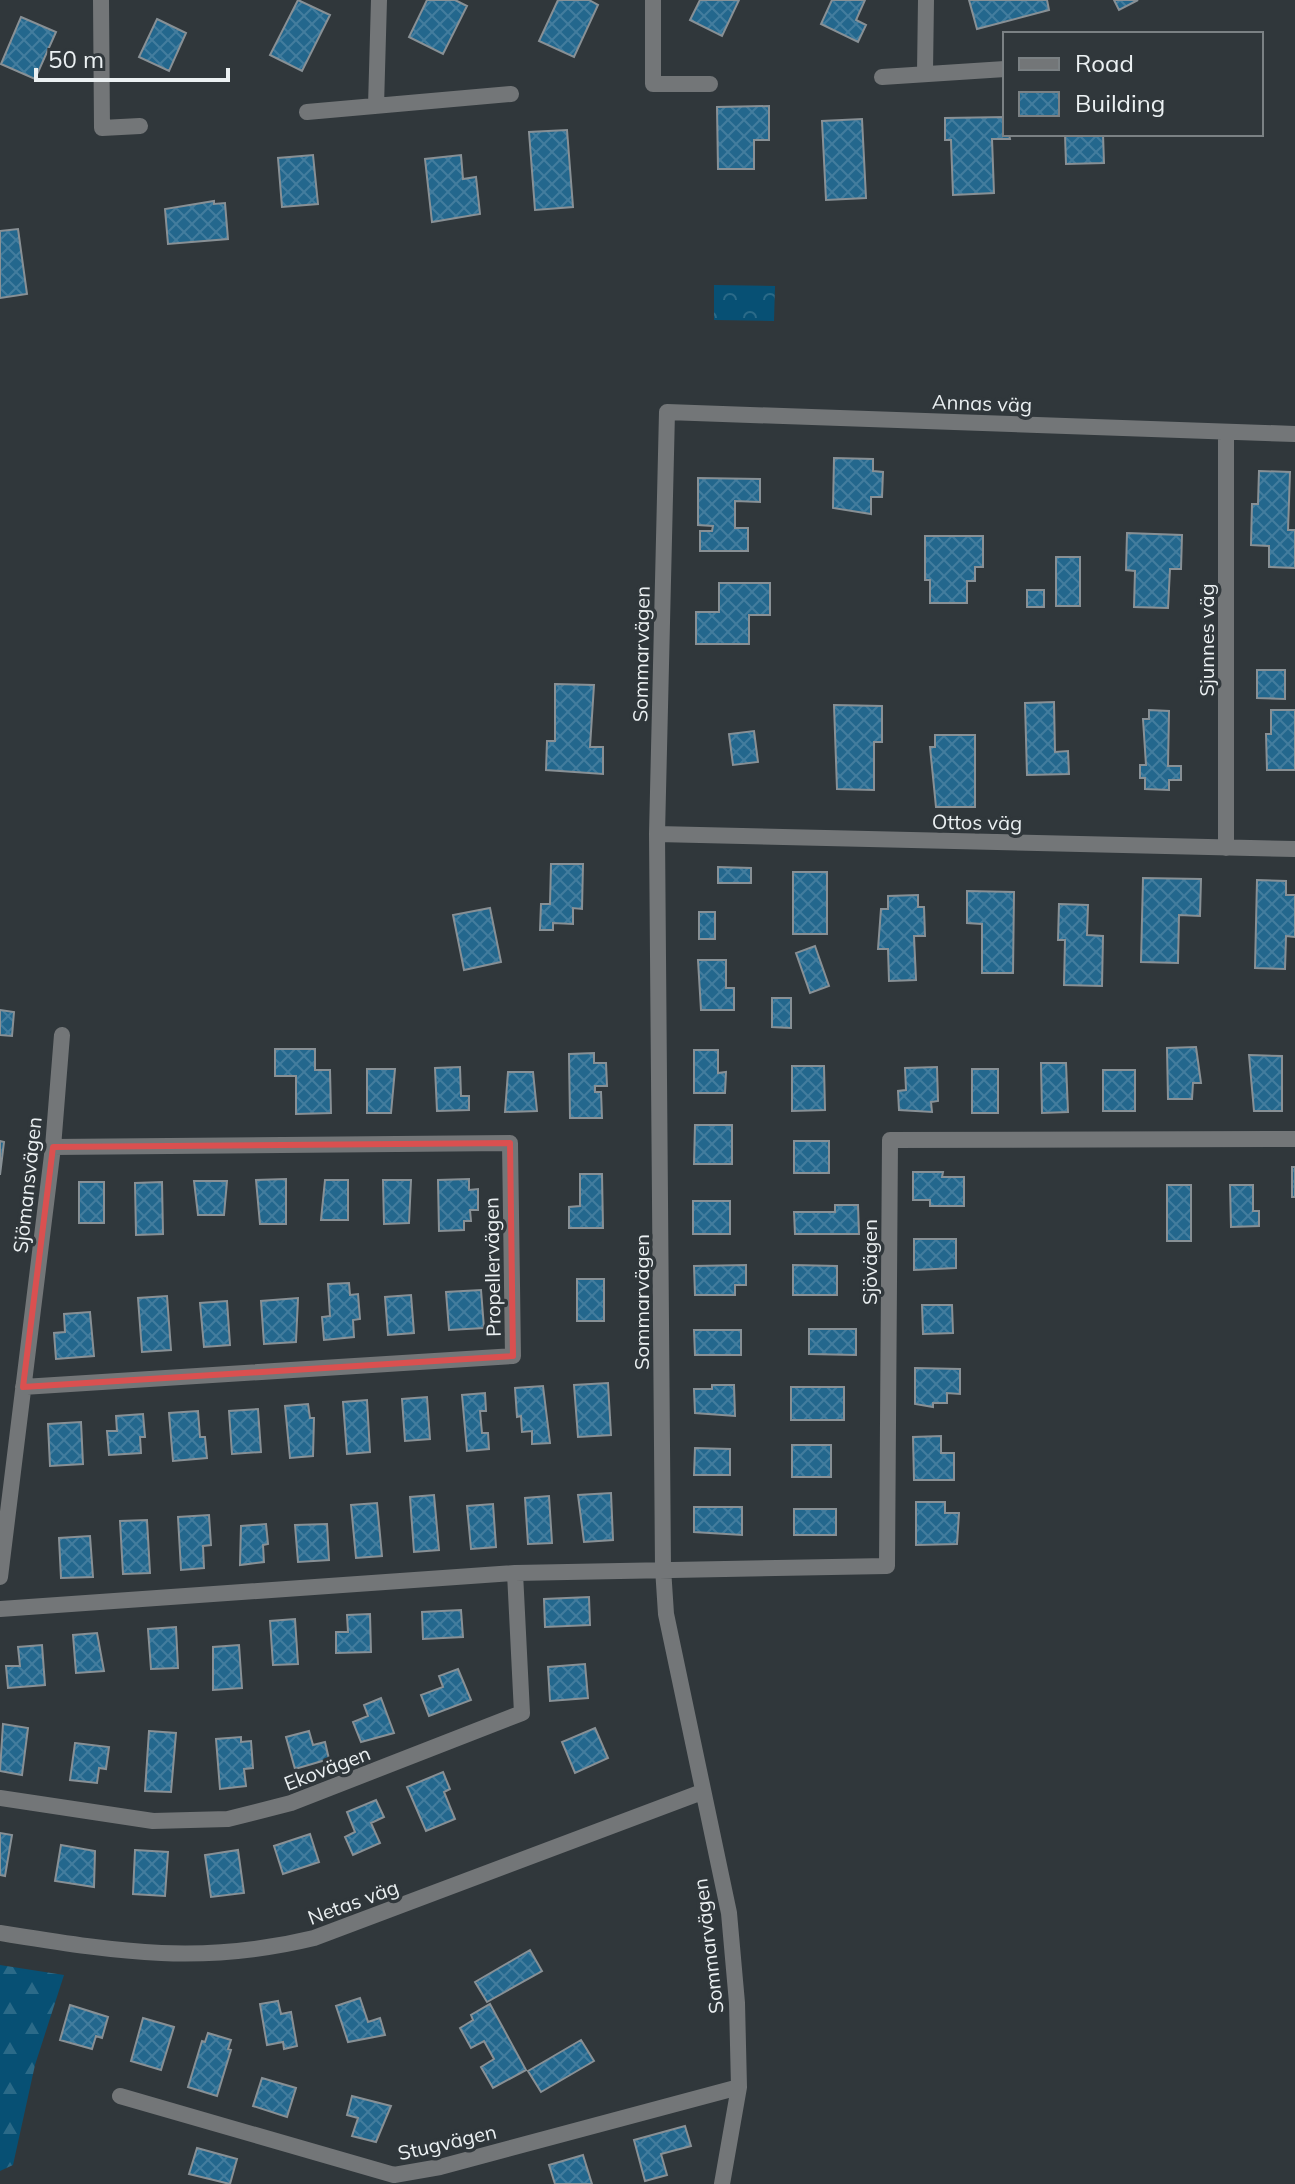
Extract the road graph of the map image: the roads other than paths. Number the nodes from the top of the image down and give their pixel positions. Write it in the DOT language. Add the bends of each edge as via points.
graph roads {
  1 [pos="101,0"];
  2 [pos="379,0"];
  3 [pos="653,0"];
  4 [pos="926,0"];
  5 [pos="1003,69"];
  6 [pos="925,72"];
  7 [pos="882,77"];
  8 [pos="710,84"];
  9 [pos="511,94"];
  10 [pos="376,106"];
  11 [pos="307,112"];
  12 [pos="140,126"];
  13 [pos="667,412"];
  14 [pos="1226,432"];
  15 [pos="1295,434"];
  16 [pos="657,834"];
  17 [pos="1226,848"];
  18 [pos="1295,849"];
  19 [pos="62,1035"];
  20 [pos="1295,1139"];
  21 [pos="53,1147"];
  22 [pos="23,1387"];
  23 [pos="663,1568"];
  24 [pos="515,1573"];
  25 [pos="0,1577"];
  26 [pos="0,1609"];
  27 [pos="702,1792"];
  28 [pos="0,1798"];
  29 [pos="0,1933"];
  30 [pos="739,2087"];
  31 [pos="120,2096"];
  32 [pos="722,2184"];
  1 -- 12 [label="street" via="102,128"];
  2 -- 10 [label="street"];
  3 -- 8 [label="street" via="653,84"];
  4 -- 6 [label="street"];
  5 -- 6 [label="street"];
  6 -- 7 [label="street"];
  9 -- 10 [label="street"];
  10 -- 11 [label="street"];
  13 -- 14 [label="street, Annas väg"];
  13 -- 16 [label="street, Sommarvägen"];
  14 -- 15 [label="street, Annas väg"];
  14 -- 17 [label="street, Sjunnes väg"];
  16 -- 17 [label="street, Ottos väg"];
  16 -- 23 [label="street, Sommarvägen"];
  17 -- 18 [label="street, Ottos väg"];
  19 -- 21 [label="street, Sjömansvägen"];
  20 -- 23 [label="street, Sjövägen" via="890,1140 887,1566"];
  21 -- 22 [label="street, Sjömansvägen"];
  21 -- 22 [label="street, Propellervägen" via="510,1143 513,1356"];
  22 -- 25 [label="street, Sjömansvägen"];
  23 -- 24 [label="street"];
  23 -- 27 [label="street, Sommarvägen" via="666,1614"];
  24 -- 26 [label="street"];
  24 -- 28 [label="street, Ekovägen" via="522,1713 291,1803 228,1819 153,1821"];
  27 -- 29 [label="street, Netas väg" via="314,1938 266,1950 148,1955"];
  27 -- 30 [label="street, Sommarvägen" via="729,1913"];
  30 -- 31 [label="street, Stugvägen" via="394,2175"];
  30 -- 32 [label="street, Sommarvägen"];
}
